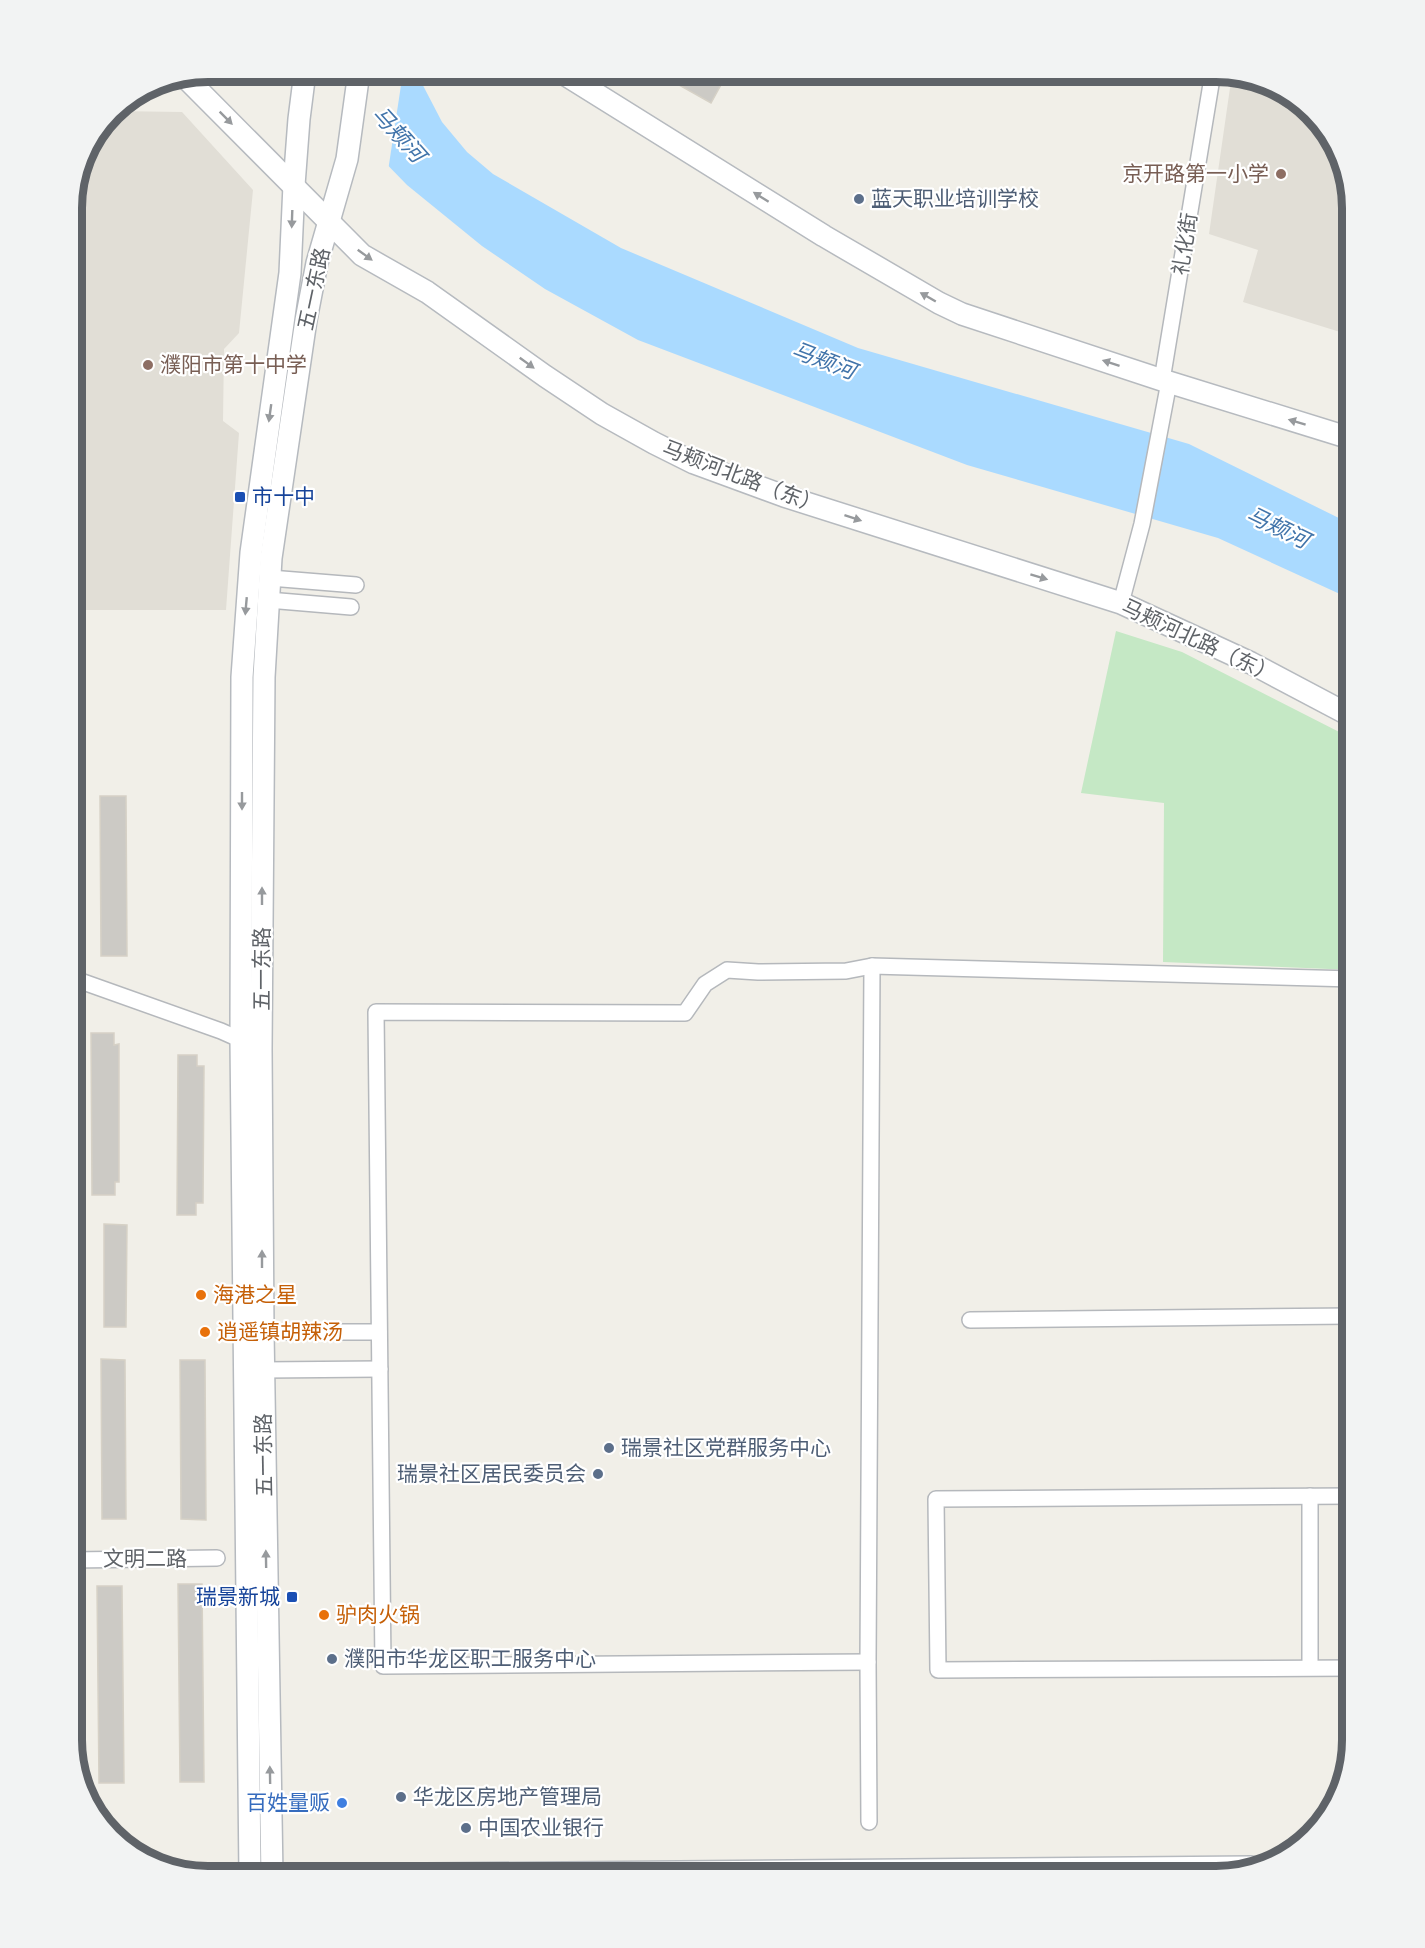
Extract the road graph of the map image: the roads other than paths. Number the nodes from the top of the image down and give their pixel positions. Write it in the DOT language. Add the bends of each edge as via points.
graph roads {
  1 [pos="304,82"];
  2 [pos="358,82"];
  3 [pos="578,82"];
  4 [pos="1211,83"];
  5 [pos="192,84"];
  6 [pos="294,185"];
  7 [pos="330,222"];
  8 [pos="1166,381"];
  9 [pos="1342,436"];
  10 [pos="270,578"];
  11 [pos="356,585"];
  12 [pos="268,600"];
  13 [pos="1121,603"];
  14 [pos="351,607"];
  15 [pos="1342,711"];
  16 [pos="872,966"];
  17 [pos="1342,979"];
  18 [pos="82,982"];
  19 [pos="242,1040"];
  20 [pos="261,1049"];
  21 [pos="1342,1316"];
  22 [pos="970,1320"];
  23 [pos="262,1332"];
  24 [pos="379,1332"];
  25 [pos="263,1370"];
  26 [pos="380,1370"];
  27 [pos="1310,1496"];
  28 [pos="1342,1496"];
  29 [pos="217,1558"];
  30 [pos="82,1560"];
  31 [pos="868,1662"];
  32 [pos="1310,1667"];
  33 [pos="1342,1668"];
  34 [pos="869,1822"];
  35 [pos="250,1865"];
  36 [pos="272,1865"];
  1 -- 6 [label="street, 五一东路"];
  2 -- 7 [label="street, 五一东路" via="347,159"];
  8 -- 3 [label="street, one-way" via="939,303"];
  4 -- 8 [label="street, 礼化街"];
  5 -- 6 [label="street, 马颊河北路（东）, one-way"];
  6 -- 7 [label="street, 马颊河北路（东）"];
  6 -- 19 [label="street, 五一东路, one-way" via="290,273 250,553 245,616"];
  7 -- 10 [label="street, 五一东路" via="306,320"];
  7 -- 13 [label="street, 马颊河北路（东）, one-way" via="362,255 427,292 602,414 693,463 795,500"];
  9 -- 8 [label="street, one-way"];
  8 -- 13 [label="street, 礼化街" via="1142,524"];
  10 -- 11 [label="street"];
  10 -- 12 [label="street, 五一东路"];
  12 -- 14 [label="street"];
  20 -- 12 [label="street, 五一东路, one-way"];
  13 -- 15 [label="street, 马颊河北路（东）" via="1251,663"];
  16 -- 17 [label="street"];
  16 -- 24 [label="street" via="846,970 726,970 705,984 685,1013 376,1012"];
  16 -- 31 [label="street"];
  18 -- 19 [label="street"];
  19 -- 20 [label="street"];
  19 -- 35 [label="street, 五一东路"];
  23 -- 20 [label="street, 五一东路, one-way"];
  21 -- 22 [label="street"];
  23 -- 24 [label="street"];
  23 -- 25 [label="street, 五一东路"];
  24 -- 26 [label="street"];
  25 -- 26 [label="street"];
  36 -- 25 [label="street, 五一东路, one-way"];
  26 -- 31 [label="street" via="383,1666"];
  27 -- 28 [label="street"];
  27 -- 32 [label="street"];
  27 -- 32 [label="street" via="936,1499 938,1670"];
  29 -- 30 [label="street, 文明二路"];
  31 -- 34 [label="street"];
  32 -- 33 [label="street"];
}
